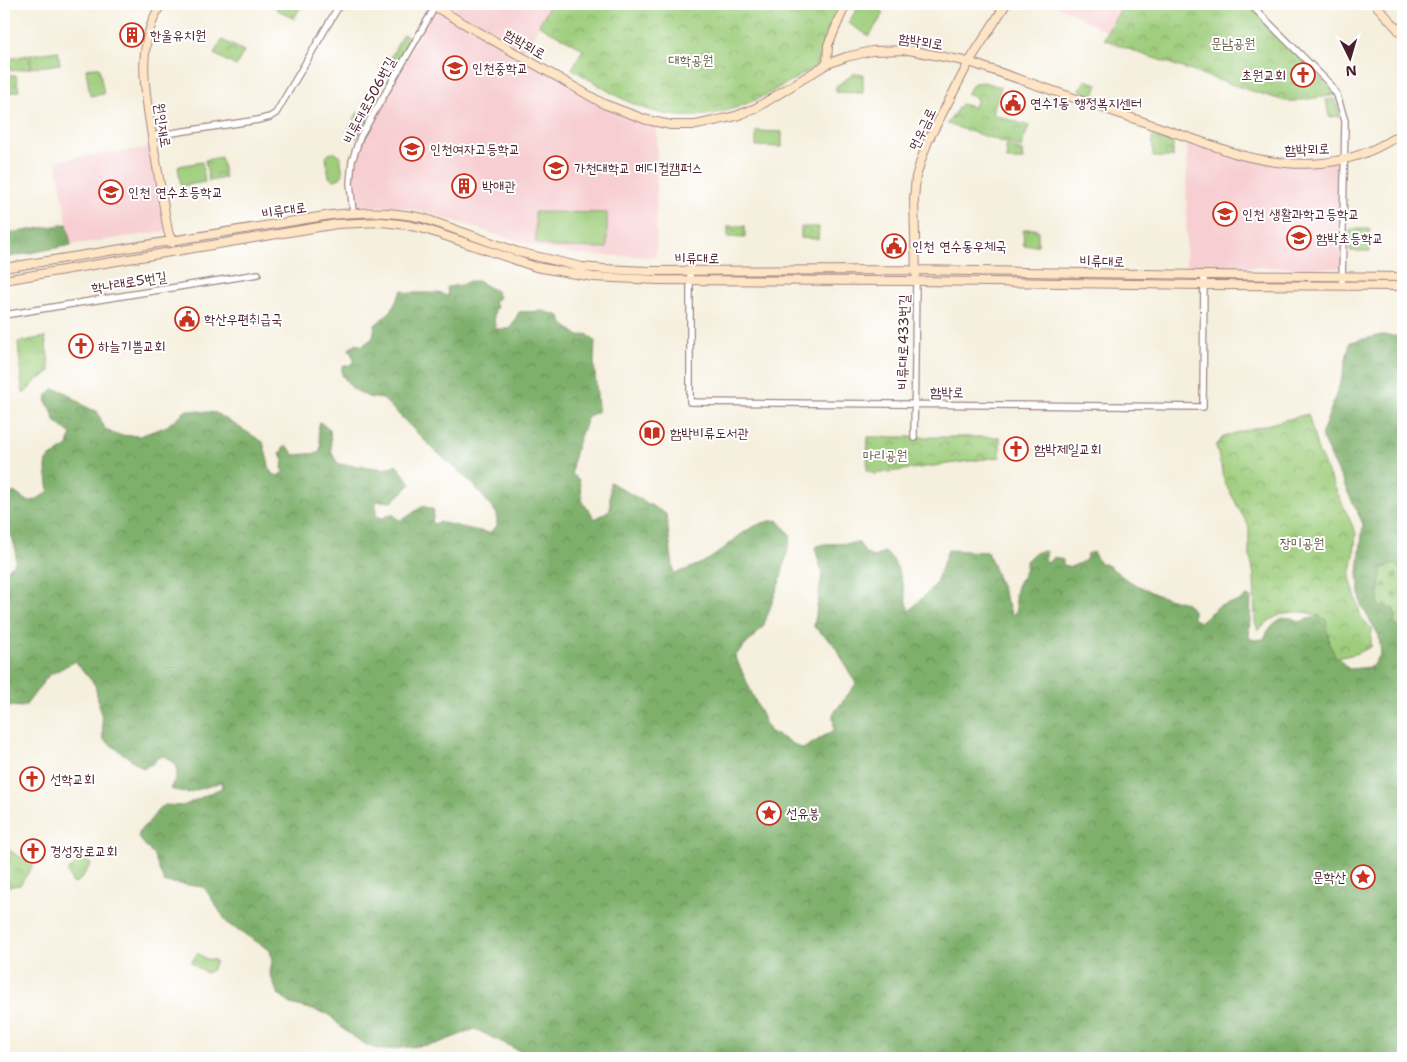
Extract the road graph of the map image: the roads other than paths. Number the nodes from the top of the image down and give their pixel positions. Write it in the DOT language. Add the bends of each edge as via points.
graph roads {
  1 [pos="161,4"];
  2 [pos="340,4"];
  3 [pos="846,4"];
  4 [pos="1006,4"];
  5 [pos="1250,4"];
  6 [pos="1375,4"];
  7 [pos="432,5"];
  8 [pos="1403,35"];
  9 [pos="969,62"];
  10 [pos="827,64"];
  11 [pos="1403,132"];
  12 [pos="152,136"];
  13 [pos="1343,159"];
  14 [pos="353,212"];
  15 [pos="171,240"];
  16 [pos="176,251"];
  17 [pos="4,268"];
  18 [pos="916,270"];
  19 [pos="690,271"];
  20 [pos="258,274"];
  21 [pos="1204,275"];
  22 [pos="1342,276"];
  23 [pos="1403,277"];
  24 [pos="4,280"];
  25 [pos="690,280"];
  26 [pos="916,281"];
  27 [pos="1342,285"];
  28 [pos="1204,286"];
  29 [pos="1403,286"];
  30 [pos="4,315"];
  31 [pos="915,404"];
  32 [pos="914,438"];
  1 -- 12 [label="main road, 원인재로" via="147,36 143,69"];
  2 -- 12 [label="street" via="276,113 258,120"];
  3 -- 10 [label="main road" via="828,45"];
  4 -- 9 [label="main road, 먼우금로"];
  5 -- 13 [label="street" via="1337,95 1345,122"];
  6 -- 8 [label="main road"];
  7 -- 10 [label="main road, 함박뫼로" via="604,104 671,125 696,125 736,116 756,108"];
  7 -- 14 [label="street, 비류대로506번길" via="360,138 352,161"];
  9 -- 10 [label="main road, 함박뫼로" via="891,49 872,50"];
  9 -- 13 [label="main road, 함박뫼로" via="1237,154 1289,164"];
  9 -- 18 [label="main road, 먼우금로" via="928,141 916,176"];
  11 -- 13 [label="main road, 함박뫼로" via="1370,152"];
  12 -- 15 [label="main road, 원인재로"];
  13 -- 22 [label="street"];
  14 -- 15 [label="main road, 비류대로"];
  14 -- 19 [label="main road, 비류대로" via="386,212 423,218 518,252 582,267"];
  15 -- 16 [label="main road, 원인재로"];
  15 -- 17 [label="main road, 비류대로"];
  16 -- 24 [label="main road, 비류대로"];
  16 -- 25 [label="main road, 비류대로" via="337,224 382,222 425,229 536,267 593,277"];
  18 -- 19 [label="main road, 비류대로"];
  18 -- 21 [label="main road, 비류대로"];
  18 -- 26 [label="main road, 먼우금로"];
  19 -- 25 [label="street, 함박로"];
  20 -- 30 [label="street, 학나래로5번길"];
  21 -- 22 [label="main road, 비류대로"];
  21 -- 28 [label="street, 함박로"];
  22 -- 23 [label="main road, 비류대로"];
  22 -- 27 [label="street"];
  25 -- 26 [label="main road, 비류대로"];
  25 -- 31 [label="street, 함박로" via="690,402"];
  26 -- 28 [label="main road, 비류대로"];
  26 -- 31 [label="street, 비류대로433번길"];
  27 -- 28 [label="main road, 비류대로"];
  27 -- 29 [label="main road, 비류대로"];
  28 -- 31 [label="street, 함박로" via="1203,407"];
  31 -- 32 [label="street, 비류대로433번길"];
}
